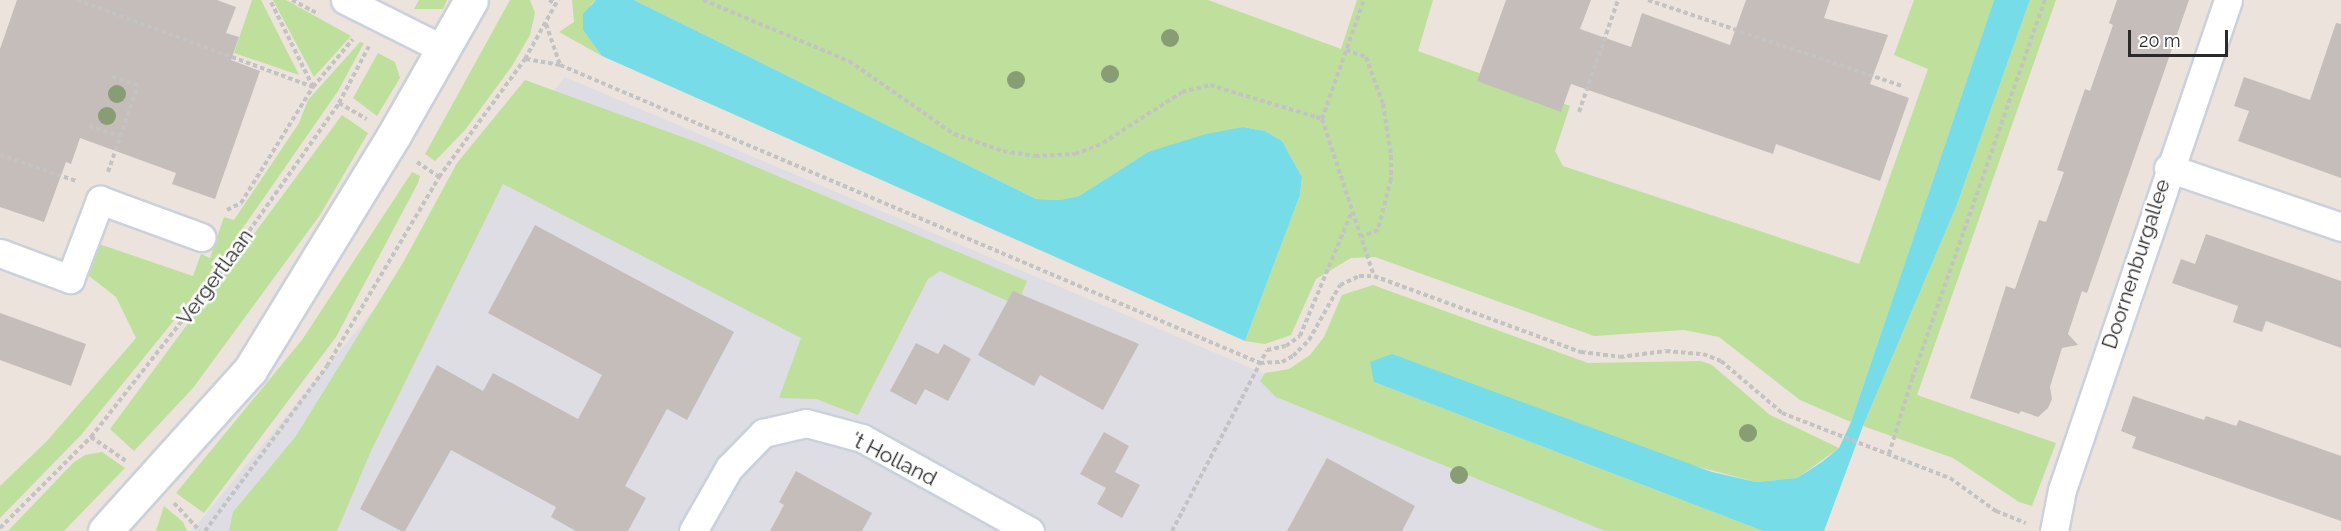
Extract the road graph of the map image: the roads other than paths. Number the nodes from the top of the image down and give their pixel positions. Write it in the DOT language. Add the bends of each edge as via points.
graph roads {
  1 [pos="471,0"];
  2 [pos="2228,0"];
  3 [pos="337,10"];
  4 [pos="443,49"];
  5 [pos="2168,168"];
  6 [pos="2341,227"];
  7 [pos="201,237"];
  8 [pos="0,253"];
  9 [pos="2042,528"];
  10 [pos="105,531"];
  11 [pos="693,531"];
  12 [pos="1030,531"];
  1 -- 4 [label="street"];
  2 -- 5 [label="street, Doornenburgallee"];
  3 -- 4 [label="street" via="383,20"];
  4 -- 10 [label="street" via="250,370"];
  5 -- 6 [label="street"];
  5 -- 9 [label="street, Doornenburgallee" via="2054,518"];
  7 -- 8 [label="street" via="100,200 70,279"];
  11 -- 12 [label="street, 't Holland" via="729,468 763,433 806,423 862,438"];
}
